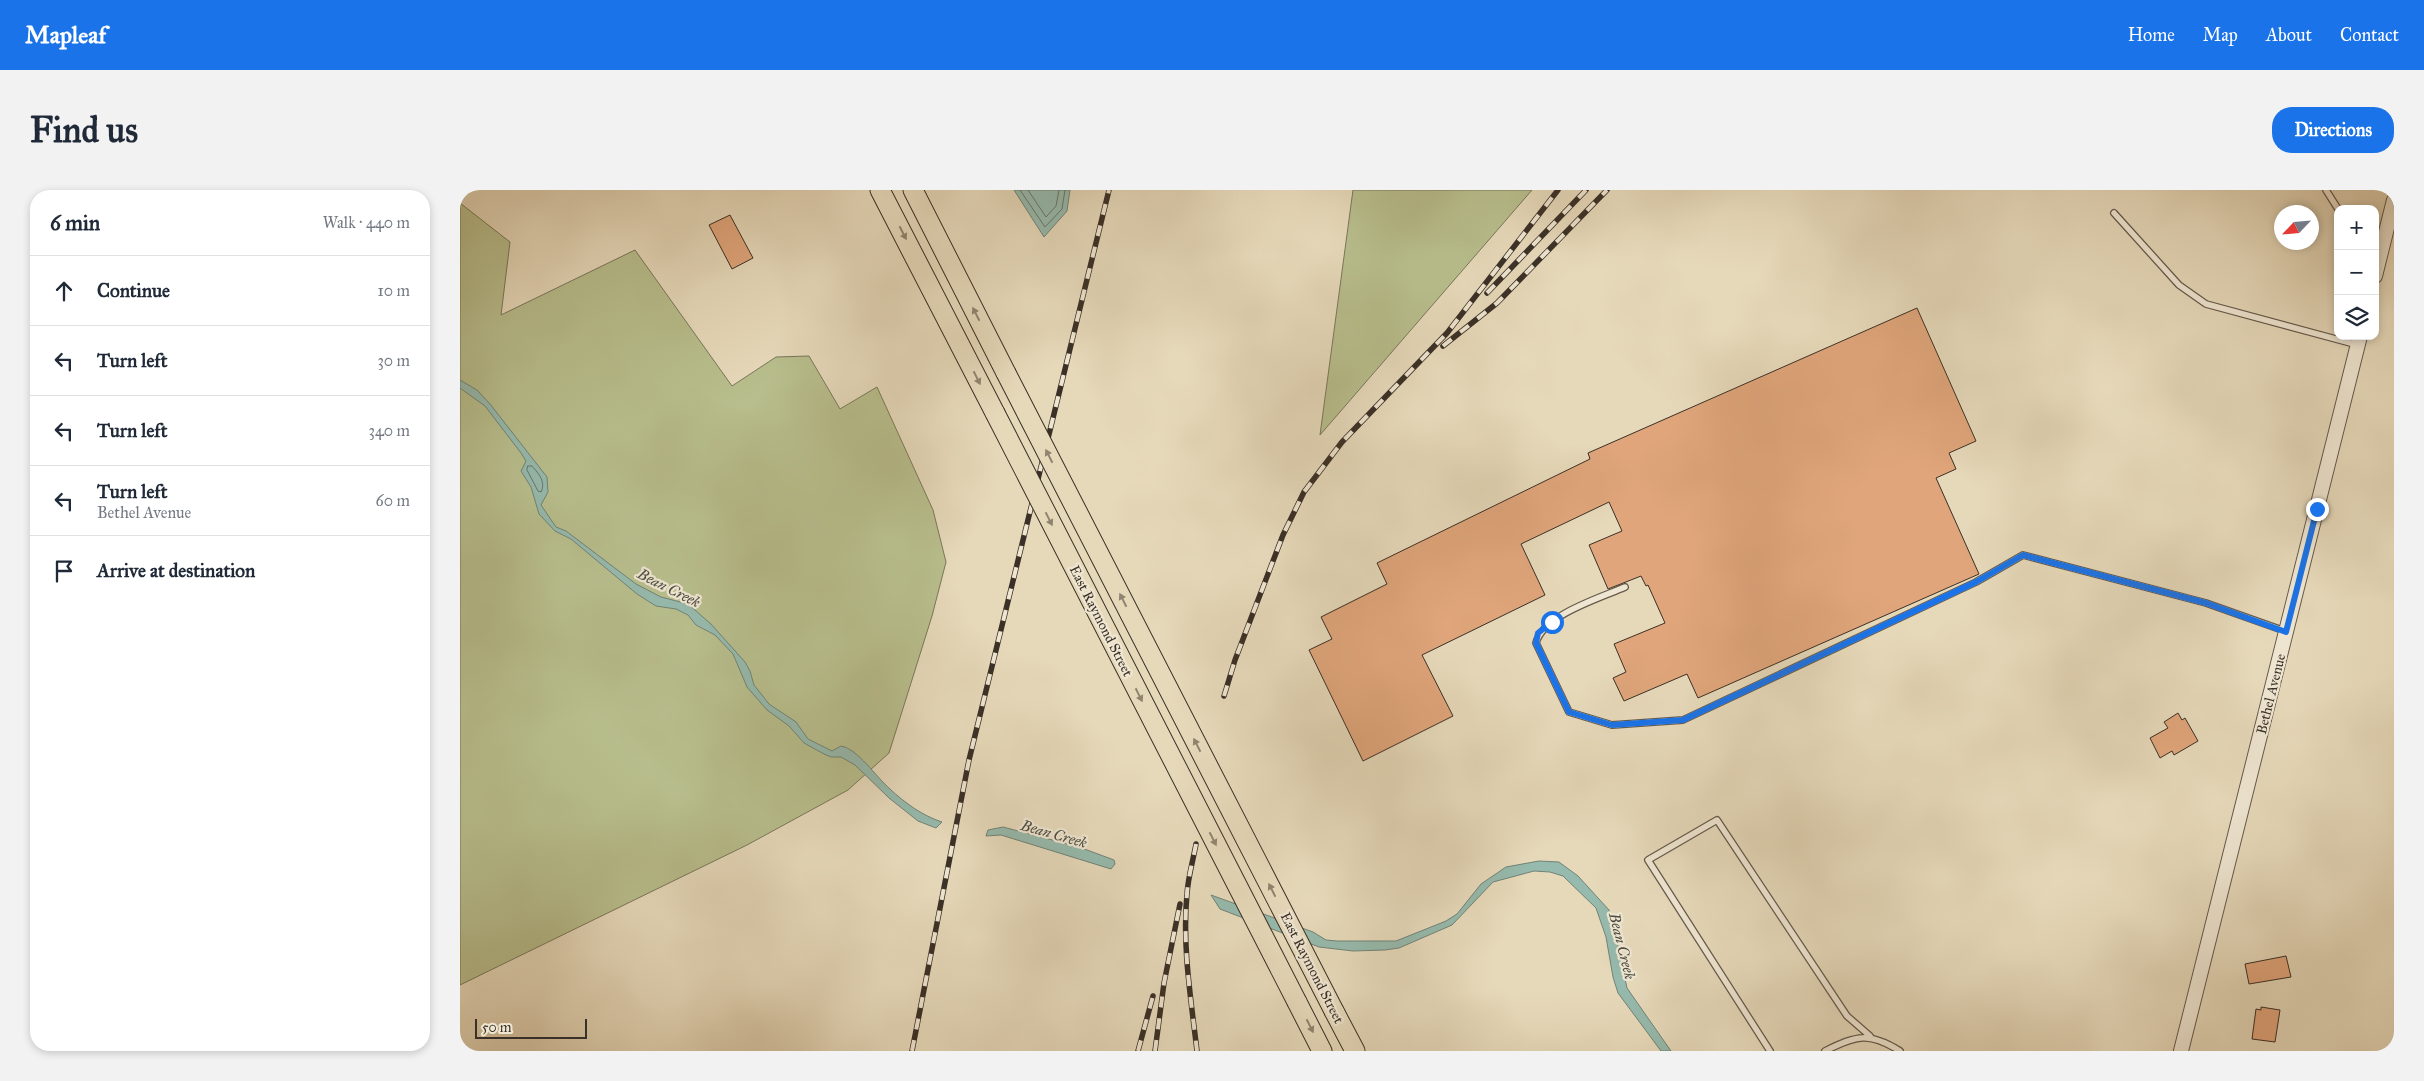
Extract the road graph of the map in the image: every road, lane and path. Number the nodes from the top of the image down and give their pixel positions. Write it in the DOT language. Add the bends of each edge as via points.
graph roads {
  1 [pos="880,190"];
  2 [pos="913,190"];
  3 [pos="2326,190"];
  4 [pos="2394,200"];
  5 [pos="2335,205"];
  6 [pos="2114,213"];
  7 [pos="2378,250"];
  8 [pos="2359,341"];
  9 [pos="1625,587"];
  10 [pos="2286,632"];
  11 [pos="1870,1036"];
  12 [pos="1322,1051"];
  13 [pos="1355,1051"];
  14 [pos="1770,1051"];
  15 [pos="1825,1051"];
  16 [pos="1900,1051"];
  17 [pos="2181,1051"];
  1 -- 12 [label="main road, East Raymond Street, one-way, bridge"];
  13 -- 2 [label="main road, East Raymond Street, one-way, bridge"];
  3 -- 5 [label="lane"];
  4 -- 7 [label="street"];
  6 -- 8 [label="lane" via="2179,285 2206,304"];
  8 -- 10 [label="street, Bethel Avenue"];
  9 -- 10 [label="lane" via="1575,608 1552,622 1538,633 1536,643 1569,712 1612,725 1683,720 1976,582 2023,555 2206,603"];
  10 -- 17 [label="street, Bethel Avenue"];
  11 -- 14 [label="lane" via="1847,1016 1717,820 1648,860"];
  11 -- 15 [label="lane" via="1846,1040"];
  11 -- 16 [label="lane"];
}
